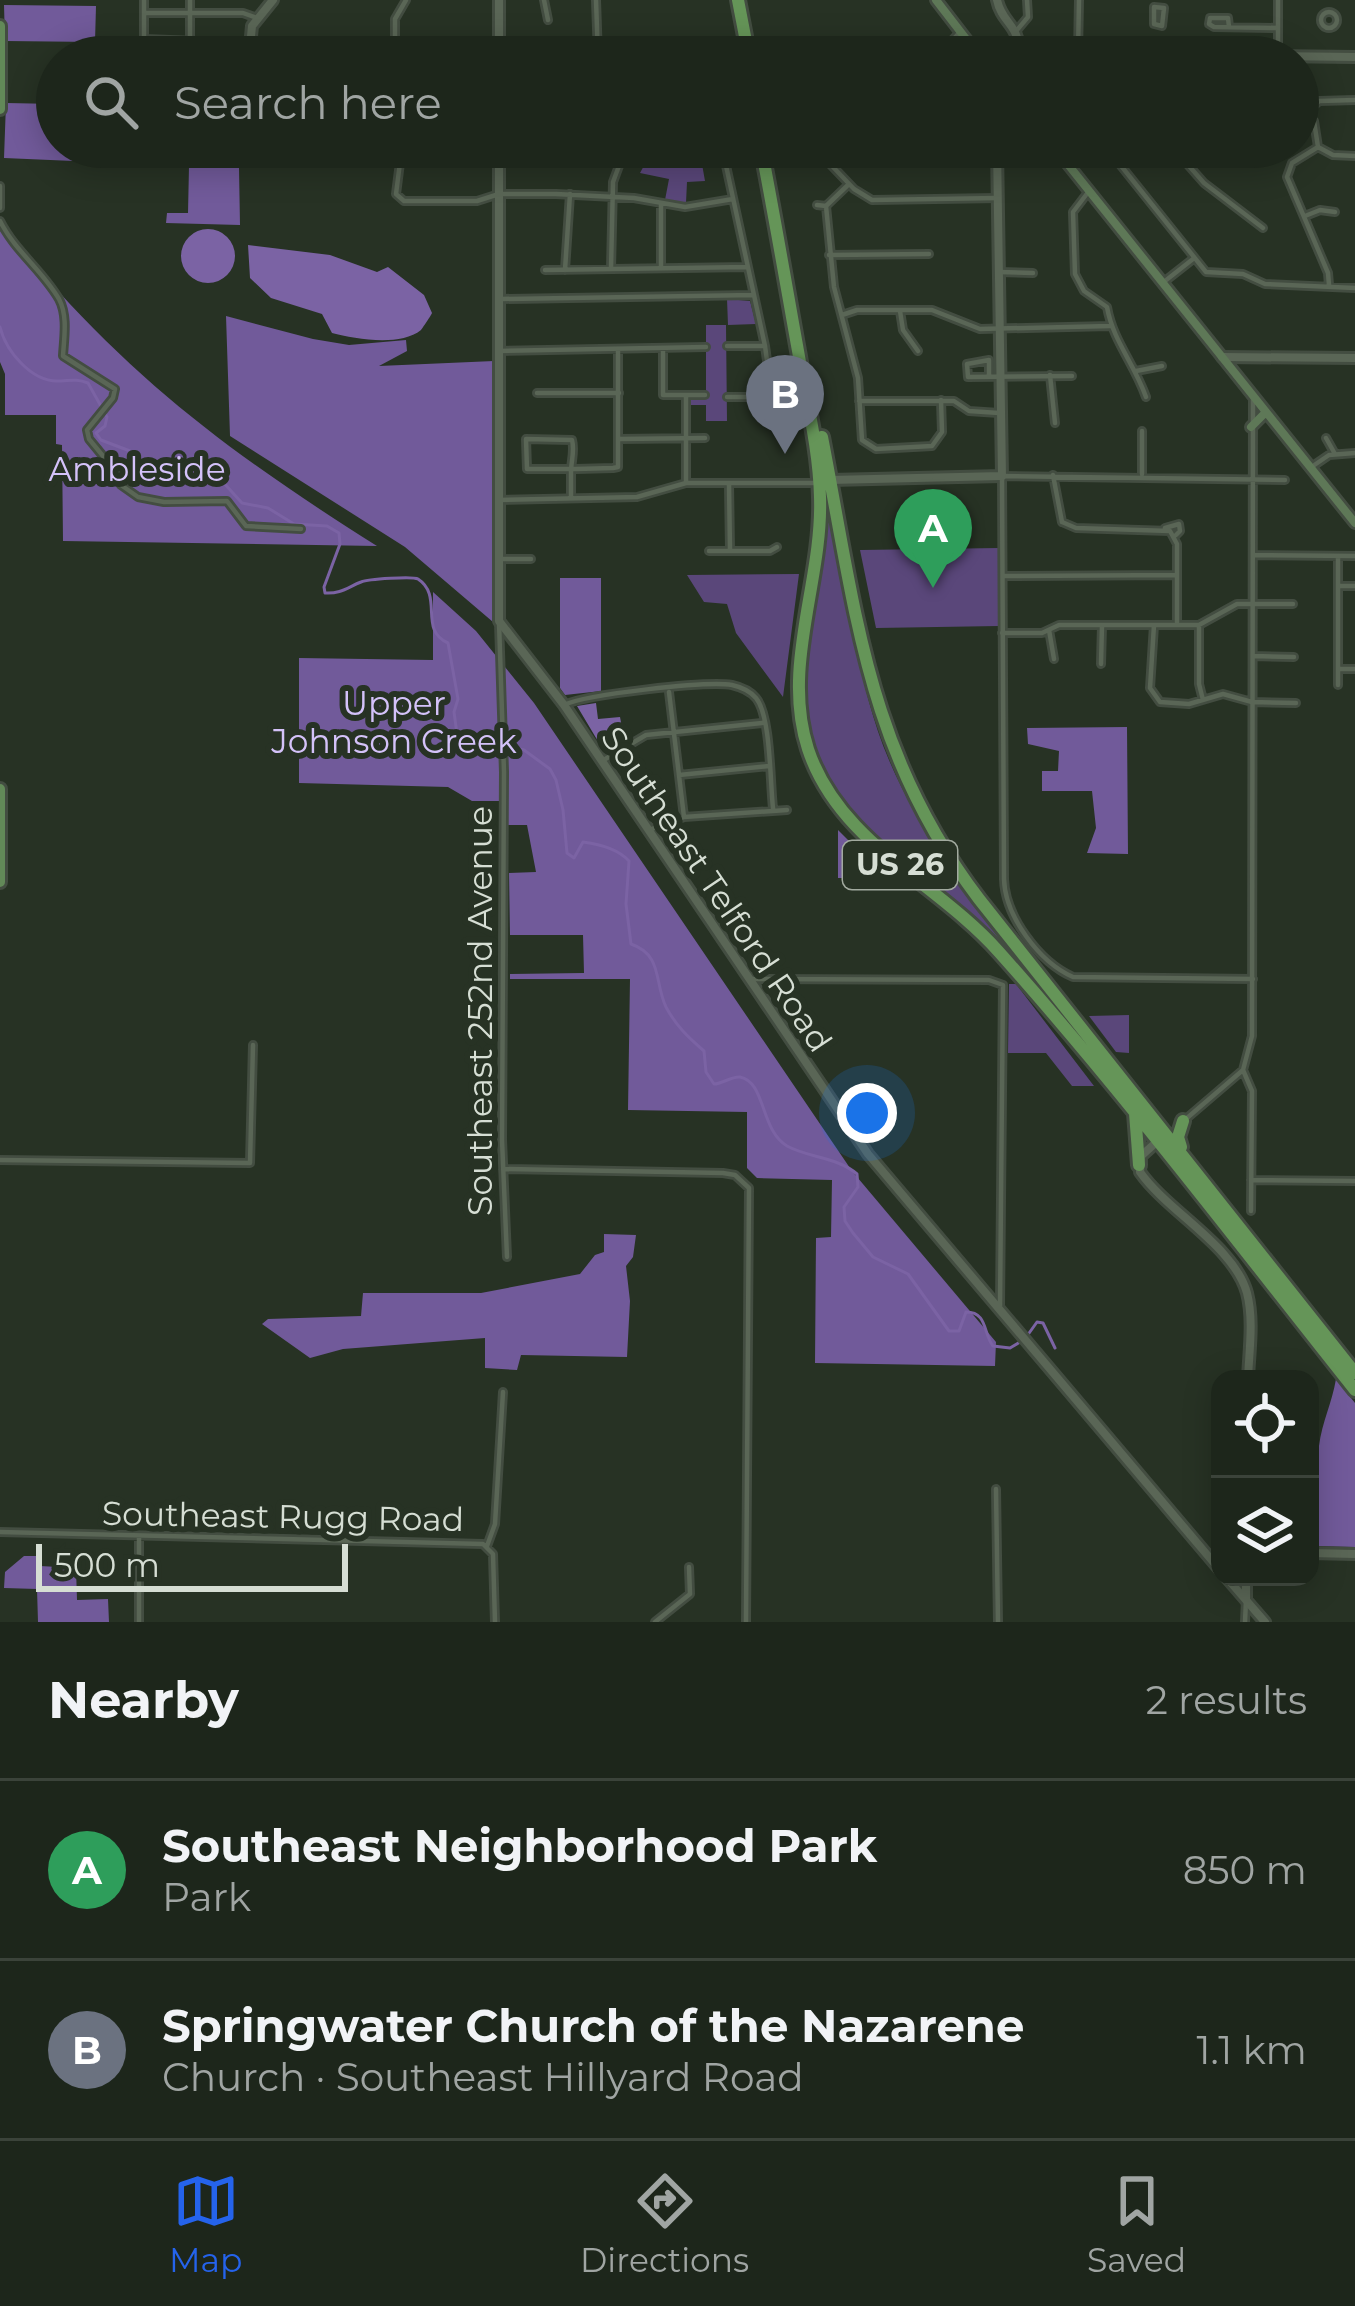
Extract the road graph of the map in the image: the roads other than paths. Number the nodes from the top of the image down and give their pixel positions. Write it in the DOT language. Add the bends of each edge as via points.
graph roads {
  1 [pos="144,0"];
  2 [pos="190,0"];
  3 [pos="273,0"];
  4 [pos="406,0"];
  5 [pos="500,0"];
  6 [pos="544,0"];
  7 [pos="596,0"];
  8 [pos="735,0"];
  9 [pos="936,0"];
  10 [pos="997,0"];
  11 [pos="1027,0"];
  12 [pos="1078,0"];
  13 [pos="1278,0"];
  14 [pos="1334,0"];
  15 [pos="1334,11"];
  16 [pos="144,13"];
  17 [pos="190,13"];
  18 [pos="257,18"];
  19 [pos="548,20"];
  20 [pos="0,26"];
  21 [pos="1228,28"];
  22 [pos="1278,28"];
  23 [pos="1017,30"];
  24 [pos="960,32"];
  25 [pos="144,36"];
  26 [pos="190,36"];
  27 [pos="250,36"];
  28 [pos="395,36"];
  29 [pos="499,36"];
  30 [pos="597,36"];
  31 [pos="742,36"];
  32 [pos="955,36"];
  33 [pos="963,36"];
  34 [pos="1017,36"];
  35 [pos="1078,36"];
  36 [pos="1278,36"];
  37 [pos="1319,58"];
  38 [pos="1355,58"];
  39 [pos="1355,100"];
  40 [pos="1319,101"];
  41 [pos="0,109"];
  42 [pos="1319,148"];
  43 [pos="1355,156"];
  44 [pos="400,168"];
  45 [pos="499,168"];
  46 [pos="616,168"];
  47 [pos="726,168"];
  48 [pos="768,168"];
  49 [pos="768,168"];
  50 [pos="834,168"];
  51 [pos="997,168"];
  52 [pos="1071,168"];
  53 [pos="1122,168"];
  54 [pos="1191,168"];
  55 [pos="1290,168"];
  56 [pos="849,184"];
  57 [pos="0,186"];
  58 [pos="1089,191"];
  59 [pos="499,194"];
  60 [pos="570,194"];
  61 [pos="612,197"];
  62 [pos="733,199"];
  63 [pos="998,199"];
  64 [pos="661,204"];
  65 [pos="817,205"];
  66 [pos="826,206"];
  67 [pos="0,208"];
  68 [pos="1335,212"];
  69 [pos="1305,216"];
  70 [pos="0,221"];
  71 [pos="1263,228"];
  72 [pos="929,254"];
  73 [pos="829,255"];
  74 [pos="1193,259"];
  75 [pos="748,267"];
  76 [pos="662,268"];
  77 [pos="611,269"];
  78 [pos="545,270"];
  79 [pos="565,270"];
  80 [pos="999,272"];
  81 [pos="1033,273"];
  82 [pos="1162,283"];
  83 [pos="1329,285"];
  84 [pos="1355,288"];
  85 [pos="754,295"];
  86 [pos="498,299"];
  87 [pos="901,310"];
  88 [pos="842,315"];
  89 [pos="1110,326"];
  90 [pos="1000,329"];
  91 [pos="727,346"];
  92 [pos="765,346"];
  93 [pos="706,347"];
  94 [pos="663,348"];
  95 [pos="618,349"];
  96 [pos="498,351"];
  97 [pos="917,351"];
  98 [pos="1222,357"];
  99 [pos="1355,358"];
  100 [pos="995,360"];
  101 [pos="1162,366"];
  102 [pos="1136,371"];
  103 [pos="995,375"];
  104 [pos="1050,376"];
  105 [pos="1072,376"];
  106 [pos="537,393"];
  107 [pos="619,393"];
  108 [pos="686,395"];
  109 [pos="705,395"];
  110 [pos="1253,396"];
  111 [pos="727,397"];
  112 [pos="1146,397"];
  113 [pos="859,400"];
  114 [pos="940,400"];
  115 [pos="1266,412"];
  116 [pos="1001,413"];
  117 [pos="1055,423"];
  118 [pos="1251,427"];
  119 [pos="1142,431"];
  120 [pos="686,438"];
  121 [pos="705,438"];
  122 [pos="1326,438"];
  123 [pos="619,440"];
  124 [pos="1355,453"];
  125 [pos="1335,454"];
  126 [pos="1310,468"];
  127 [pos="572,469"];
  128 [pos="1053,475"];
  129 [pos="1001,476"];
  130 [pos="1142,476"];
  131 [pos="1252,477"];
  132 [pos="1285,479"];
  133 [pos="825,481"];
  134 [pos="686,483"];
  135 [pos="729,484"];
  136 [pos="571,498"];
  137 [pos="498,500"];
  138 [pos="1355,524"];
  139 [pos="302,529"];
  140 [pos="777,547"];
  141 [pos="709,551"];
  142 [pos="730,551"];
  143 [pos="498,554"];
  144 [pos="1253,555"];
  145 [pos="1338,556"];
  146 [pos="1355,556"];
  147 [pos="531,559"];
  148 [pos="1177,575"];
  149 [pos="1002,576"];
  150 [pos="1338,586"];
  151 [pos="1355,586"];
  152 [pos="1252,604"];
  153 [pos="1294,604"];
  154 [pos="499,621"];
  155 [pos="1102,625"];
  156 [pos="1154,625"];
  157 [pos="1177,625"];
  158 [pos="1199,625"];
  159 [pos="1049,630"];
  160 [pos="1002,633"];
  161 [pos="1252,656"];
  162 [pos="1294,657"];
  163 [pos="1054,659"];
  164 [pos="1101,664"];
  165 [pos="1338,669"];
  166 [pos="1355,669"];
  167 [pos="1338,685"];
  168 [pos="669,690"];
  169 [pos="1203,700"];
  170 [pos="1252,702"];
  171 [pos="1296,703"];
  172 [pos="564,705"];
  173 [pos="764,723"];
  174 [pos="675,732"];
  175 [pos="602,761"];
  176 [pos="769,766"];
  177 [pos="679,775"];
  178 [pos="0,789"];
  179 [pos="773,808"];
  180 [pos="787,810"];
  181 [pos="683,817"];
  182 [pos="649,830"];
  183 [pos="0,882"];
  184 [pos="748,979"];
  185 [pos="1253,980"];
  186 [pos="253,1045"];
  187 [pos="1243,1070"];
  188 [pos="1106,1076"];
  189 [pos="1135,1112"];
  190 [pos="1183,1121"];
  191 [pos="1161,1138"];
  192 [pos="0,1160"];
  193 [pos="1138,1165"];
  194 [pos="503,1169"];
  195 [pos="1193,1169"];
  196 [pos="1252,1180"];
  197 [pos="1355,1181"];
  198 [pos="1220,1202"];
  199 [pos="1251,1211"];
  200 [pos="507,1257"];
  201 [pos="999,1312"];
  202 [pos="1248,1370"];
  203 [pos="1355,1373"];
  204 [pos="1355,1390"];
  205 [pos="503,1392"];
  206 [pos="996,1489"];
  207 [pos="0,1532"];
  208 [pos="139,1536"];
  209 [pos="488,1546"];
  210 [pos="1319,1553"];
  211 [pos="1355,1554"];
  212 [pos="1211,1560"];
  213 [pos="689,1567"];
  214 [pos="1234,1586"];
  215 [pos="1246,1586"];
  216 [pos="1246,1600"];
  217 [pos="140,1622"];
  218 [pos="495,1622"];
  219 [pos="655,1622"];
  220 [pos="746,1622"];
  221 [pos="998,1622"];
  222 [pos="1245,1622"];
  223 [pos="1265,1622"];
  1 -- 16 [label="street"];
  2 -- 17 [label="street"];
  3 -- 18 [label="street"];
  4 -- 28 [label="street"];
  5 -- 29 [label="street"];
  6 -- 19 [label="street"];
  7 -- 30 [label="street"];
  8 -- 31 [label="highway"];
  9 -- 24 [label="main road"];
  10 -- 23 [label="street"];
  11 -- 23 [label="street" via="1028,17"];
  12 -- 35 [label="street"];
  13 -- 22 [label="street"];
  14 -- 15 [label="street"];
  16 -- 17 [label="street"];
  16 -- 25 [label="street"];
  17 -- 18 [label="street"];
  17 -- 26 [label="street"];
  18 -- 27 [label="street"];
  20 -- 41 [label="main road"];
  21 -- 22 [label="street"];
  22 -- 36 [label="street"];
  23 -- 34 [label="street"];
  24 -- 32 [label="street"];
  24 -- 33 [label="main road"];
  37 -- 38 [label="street"];
  39 -- 40 [label="street"];
  42 -- 43 [label="street"];
  44 -- 59 [label="street" via="404,201"];
  45 -- 59 [label="street, Southeast 252nd Avenue"];
  46 -- 61 [label="street"];
  47 -- 62 [label="street"];
  48 -- 133 [label="highway, US 26"];
  49 -- 133 [label="highway, US 26"];
  50 -- 56 [label="street"];
  51 -- 63 [label="street"];
  52 -- 58 [label="main road"];
  53 -- 74 [label="street"];
  54 -- 71 [label="street"];
  55 -- 69 [label="street"];
  56 -- 63 [label="street" via="879,200"];
  56 -- 66 [label="street"];
  57 -- 67 [label="street"];
  58 -- 82 [label="main road"];
  58 -- 89 [label="street" via="1073,212 1075,274 1084,291 1105,302"];
  59 -- 60 [label="street"];
  59 -- 86 [label="street, Southeast 252nd Avenue"];
  60 -- 61 [label="street"];
  60 -- 79 [label="street"];
  61 -- 64 [label="street"];
  61 -- 77 [label="street"];
  62 -- 64 [label="street"];
  62 -- 75 [label="street"];
  63 -- 80 [label="street"];
  64 -- 76 [label="street"];
  65 -- 66 [label="street"];
  66 -- 73 [label="street"];
  68 -- 69 [label="street"];
  69 -- 83 [label="street"];
  70 -- 139 [label="street" via="60,301 62,356 115,388 87,434 124,489 151,501 227,501 253,529"];
  72 -- 73 [label="street"];
  73 -- 88 [label="street"];
  74 -- 82 [label="street"];
  74 -- 83 [label="street" via="1210,274"];
  75 -- 76 [label="street"];
  75 -- 85 [label="street"];
  76 -- 77 [label="street"];
  77 -- 79 [label="street"];
  78 -- 79 [label="street"];
  80 -- 81 [label="street"];
  80 -- 90 [label="street"];
  82 -- 98 [label="main road"];
  83 -- 84 [label="street"];
  85 -- 86 [label="street"];
  85 -- 92 [label="street"];
  86 -- 96 [label="street, Southeast 252nd Avenue"];
  87 -- 88 [label="street"];
  87 -- 90 [label="street"];
  87 -- 97 [label="street"];
  88 -- 113 [label="street"];
  89 -- 90 [label="street"];
  89 -- 102 [label="street"];
  90 -- 100 [label="street"];
  91 -- 92 [label="street"];
  92 -- 111 [label="street" via="772,397"];
  93 -- 94 [label="street"];
  94 -- 95 [label="street"];
  94 -- 108 [label="street" via="663,395"];
  95 -- 96 [label="street"];
  95 -- 107 [label="street"];
  96 -- 137 [label="street, Southeast 252nd Avenue"];
  98 -- 99 [label="street"];
  98 -- 110 [label="main road"];
  100 -- 103 [label="street"];
  100 -- 103 [label="street" via="970,361 966,374"];
  101 -- 102 [label="street"];
  102 -- 112 [label="street"];
  103 -- 104 [label="street"];
  103 -- 116 [label="street"];
  104 -- 105 [label="street"];
  104 -- 117 [label="street"];
  106 -- 107 [label="street"];
  107 -- 123 [label="street"];
  108 -- 109 [label="street"];
  108 -- 120 [label="street"];
  110 -- 115 [label="main road"];
  110 -- 118 [label="street"];
  113 -- 114 [label="street"];
  113 -- 114 [label="street" via="862,440 884,450 935,443"];
  114 -- 116 [label="street"];
  115 -- 118 [label="main road"];
  115 -- 126 [label="main road"];
  116 -- 129 [label="street"];
  118 -- 131 [label="street"];
  119 -- 130 [label="street"];
  120 -- 121 [label="street"];
  120 -- 123 [label="street"];
  120 -- 134 [label="street"];
  122 -- 125 [label="street"];
  123 -- 127 [label="street" via="618,467"];
  124 -- 125 [label="street"];
  125 -- 126 [label="street"];
  126 -- 138 [label="main road"];
  127 -- 127 [label="street" via="527,469 526,439 572,440"];
  127 -- 136 [label="street"];
  128 -- 129 [label="street"];
  128 -- 130 [label="street"];
  128 -- 148 [label="street" via="1060,525 1171,532"];
  129 -- 133 [label="street"];
  129 -- 149 [label="street"];
  130 -- 131 [label="street"];
  131 -- 132 [label="street"];
  131 -- 144 [label="street"];
  133 -- 135 [label="street"];
  133 -- 188 [label="highway, US 26" via="799,684 816,769 850,821 977,928"];
  133 -- 191 [label="highway, US 26" via="872,689 914,800"];
  134 -- 135 [label="street"];
  134 -- 136 [label="street" via="638,496"];
  135 -- 142 [label="street"];
  136 -- 137 [label="street"];
  137 -- 143 [label="street, Southeast 252nd Avenue"];
  140 -- 142 [label="street"];
  141 -- 142 [label="street"];
  143 -- 147 [label="street"];
  143 -- 154 [label="street, Southeast 252nd Avenue"];
  144 -- 145 [label="street"];
  144 -- 152 [label="street"];
  145 -- 146 [label="street"];
  145 -- 150 [label="street"];
  148 -- 149 [label="street"];
  148 -- 157 [label="street"];
  149 -- 160 [label="street"];
  150 -- 151 [label="street"];
  150 -- 165 [label="street"];
  152 -- 153 [label="street"];
  152 -- 158 [label="street" via="1233,605"];
  152 -- 161 [label="street"];
  154 -- 172 [label="street, Southeast Telford Road"];
  154 -- 194 [label="street, Southeast 252nd Avenue"];
  155 -- 156 [label="street"];
  155 -- 159 [label="street"];
  155 -- 164 [label="street"];
  156 -- 157 [label="street"];
  156 -- 169 [label="street" via="1155,698"];
  157 -- 158 [label="street"];
  158 -- 169 [label="street"];
  159 -- 160 [label="street"];
  159 -- 163 [label="street"];
  160 -- 185 [label="street" via="1004,893 1012,915 1073,977"];
  161 -- 162 [label="street"];
  161 -- 170 [label="street"];
  165 -- 166 [label="street"];
  165 -- 167 [label="street"];
  168 -- 172 [label="street"];
  168 -- 173 [label="street" via="722,684 752,693"];
  168 -- 174 [label="street"];
  169 -- 170 [label="street" via="1222,694"];
  170 -- 171 [label="street"];
  170 -- 185 [label="street"];
  172 -- 175 [label="street, Southeast Telford Road"];
  173 -- 174 [label="street"];
  173 -- 176 [label="street"];
  174 -- 175 [label="street" via="639,737"];
  174 -- 177 [label="street"];
  175 -- 182 [label="street, Southeast Telford Road"];
  176 -- 177 [label="street"];
  176 -- 179 [label="street"];
  177 -- 181 [label="street"];
  178 -- 183 [label="main road"];
  179 -- 180 [label="street"];
  179 -- 181 [label="street"];
  181 -- 182 [label="street"];
  182 -- 184 [label="street, Southeast Telford Road"];
  184 -- 201 [label="street, Southeast Telford Road" via="868,1154"];
  184 -- 201 [label="street" via="1000,982"];
  185 -- 187 [label="street"];
  186 -- 192 [label="street" via="250,1163"];
  187 -- 190 [label="street"];
  187 -- 196 [label="street" via="1252,1091"];
  188 -- 189 [label="highway, US 26"];
  188 -- 191 [label="highway"];
  189 -- 191 [label="highway, US 26"];
  189 -- 193 [label="highway"];
  190 -- 191 [label="street"];
  190 -- 195 [label="highway" via="1178,1140"];
  191 -- 193 [label="street"];
  191 -- 195 [label="highway, US 26"];
  191 -- 198 [label="highway"];
  191 -- 204 [label="highway, US 26"];
  193 -- 202 [label="street" via="1243,1282"];
  194 -- 200 [label="street, Southeast 252nd Avenue"];
  194 -- 220 [label="street" via="723,1173 743,1181 751,1198"];
  195 -- 198 [label="highway, US 26"];
  196 -- 197 [label="street"];
  196 -- 199 [label="street"];
  198 -- 203 [label="highway, US 26"];
  201 -- 212 [label="street, Southeast Telford Road"];
  205 -- 209 [label="street"];
  206 -- 221 [label="street"];
  207 -- 208 [label="street, Southeast Rugg Road"];
  208 -- 209 [label="street, Southeast Rugg Road"];
  208 -- 217 [label="street"];
  209 -- 218 [label="street, Southeast Rugg Road"];
  210 -- 211 [label="street"];
  213 -- 219 [label="street" via="690,1594"];
  214 -- 216 [label="street, Southeast Telford Road"];
  215 -- 216 [label="street"];
  216 -- 222 [label="street"];
  216 -- 223 [label="street, Southeast Telford Road"];
}
